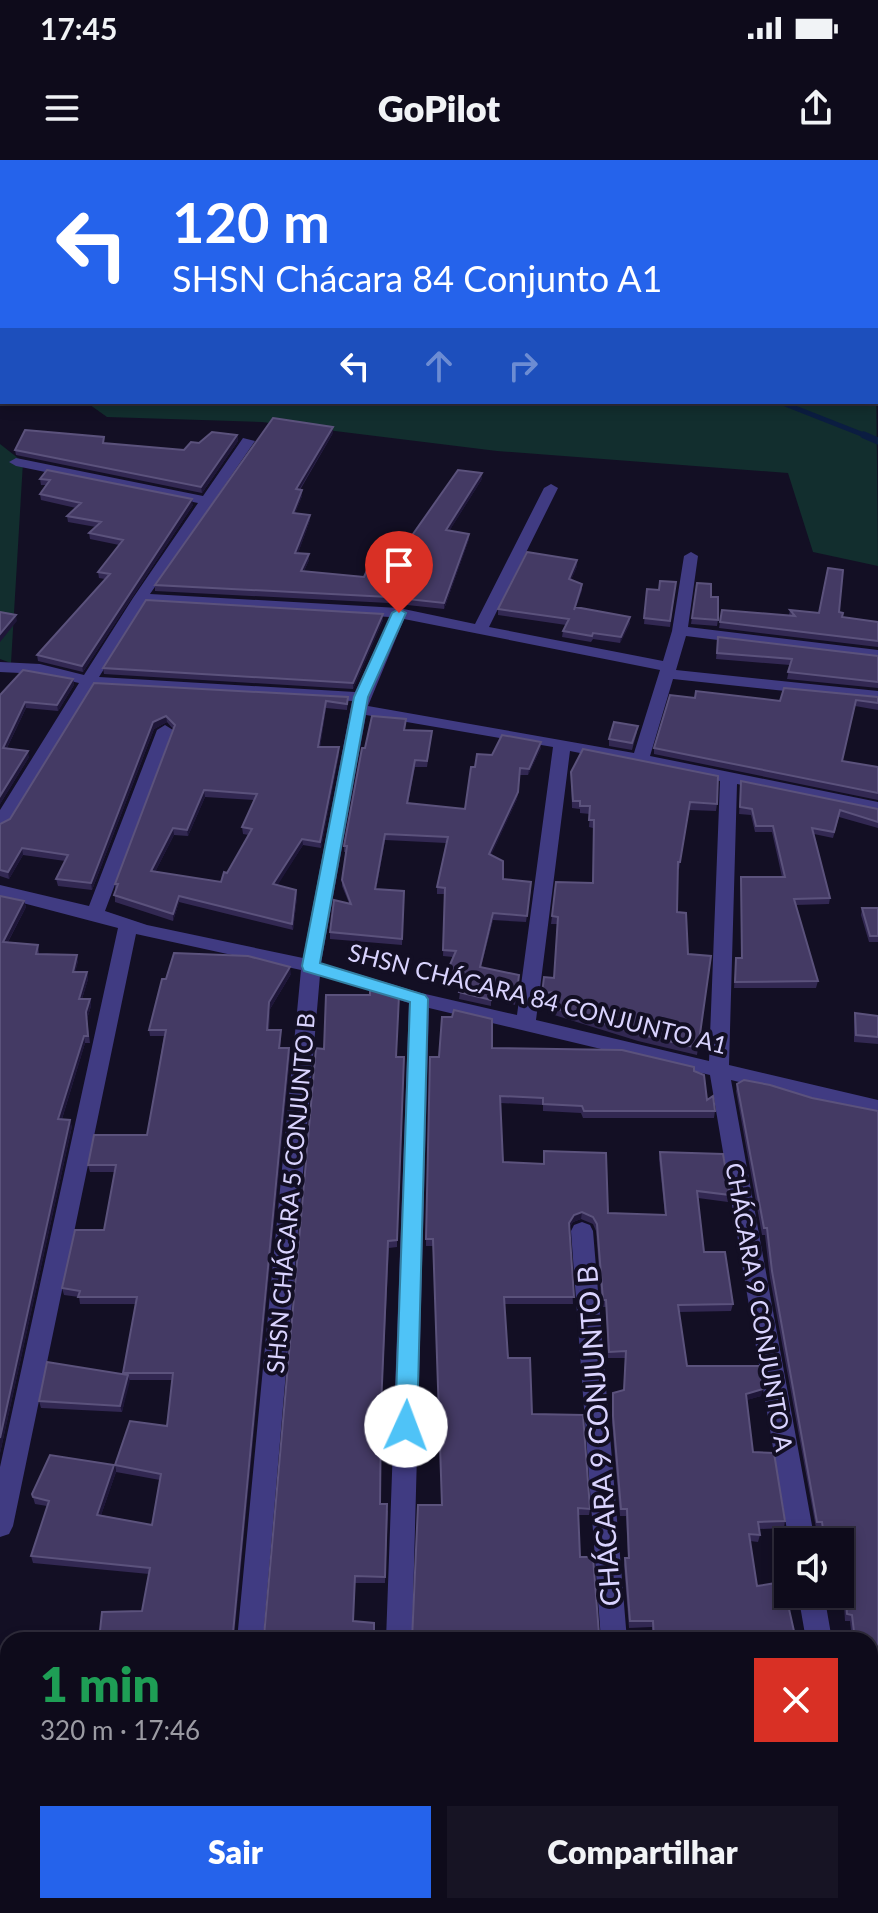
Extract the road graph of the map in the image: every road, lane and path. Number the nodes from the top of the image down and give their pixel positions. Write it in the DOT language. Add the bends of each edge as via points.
graph roads {
  1 [pos="248,441"];
  2 [pos="16,462"];
  3 [pos="551,488"];
  4 [pos="207,501"];
  5 [pos="691,556"];
  6 [pos="140,598"];
  7 [pos="399,613"];
  8 [pos="480,630"];
  9 [pos="680,631"];
  10 [pos="878,655"];
  11 [pos="0,667"];
  12 [pos="667,670"];
  13 [pos="89,681"];
  14 [pos="878,696"];
  15 [pos="360,703"];
  16 [pos="165,730"];
  17 [pos="562,744"];
  18 [pos="640,761"];
  19 [pos="729,775"];
  20 [pos="878,807"];
  21 [pos="0,824"];
  22 [pos="0,891"];
  23 [pos="95,914"];
  24 [pos="128,925"];
  25 [pos="311,966"];
  26 [pos="419,999"];
  27 [pos="526,1024"];
  28 [pos="719,1071"];
  29 [pos="878,1108"];
  30 [pos="582,1231"];
  31 [pos="0,1526"];
  32 [pos="800,1528"];
  33 [pos="813,1608"];
  34 [pos="251,1632"];
  35 [pos="399,1632"];
  36 [pos="613,1632"];
  37 [pos="818,1632"];
  1 -- 4 [label="street"];
  2 -- 4 [label="street"];
  3 -- 8 [label="street"];
  4 -- 6 [label="street"];
  5 -- 9 [label="street"];
  6 -- 7 [label="street"];
  6 -- 13 [label="street"];
  7 -- 8 [label="street"];
  7 -- 15 [label="street, SHSN CHÁCARA 5 CONJUNTO B"];
  8 -- 12 [label="street"];
  9 -- 10 [label="street"];
  9 -- 12 [label="street"];
  11 -- 13 [label="street" via="40,669"];
  12 -- 14 [label="street"];
  12 -- 18 [label="street"];
  13 -- 15 [label="street"];
  13 -- 21 [label="street"];
  15 -- 17 [label="street"];
  15 -- 25 [label="street, SHSN CHÁCARA 5 CONJUNTO B"];
  16 -- 23 [label="street"];
  17 -- 18 [label="street"];
  17 -- 27 [label="street"];
  18 -- 19 [label="street"];
  19 -- 20 [label="street"];
  19 -- 28 [label="street, CHÁCARA 9 CONJUNTO A"];
  22 -- 23 [label="street, SHSN CHÁCARA 84 CONJUNTO A1"];
  23 -- 24 [label="street, SHSN CHÁCARA 84 CONJUNTO A1"];
  24 -- 25 [label="street, SHSN CHÁCARA 84 CONJUNTO A1"];
  24 -- 31 [label="street"];
  25 -- 26 [label="street, SHSN CHÁCARA 84 CONJUNTO A1"];
  25 -- 34 [label="street, SHSN CHÁCARA 5 CONJUNTO B"];
  26 -- 27 [label="street, SHSN CHÁCARA 84 CONJUNTO A1"];
  26 -- 35 [label="street"];
  27 -- 28 [label="street, SHSN CHÁCARA 84 CONJUNTO A1"];
  28 -- 29 [label="street, SHSN CHÁCARA 84 CONJUNTO A1"];
  28 -- 32 [label="street, CHÁCARA 9 CONJUNTO A"];
  30 -- 36 [label="street, CHÁCARA 9 CONJUNTO B"];
  33 -- 37 [label="street"];
}
